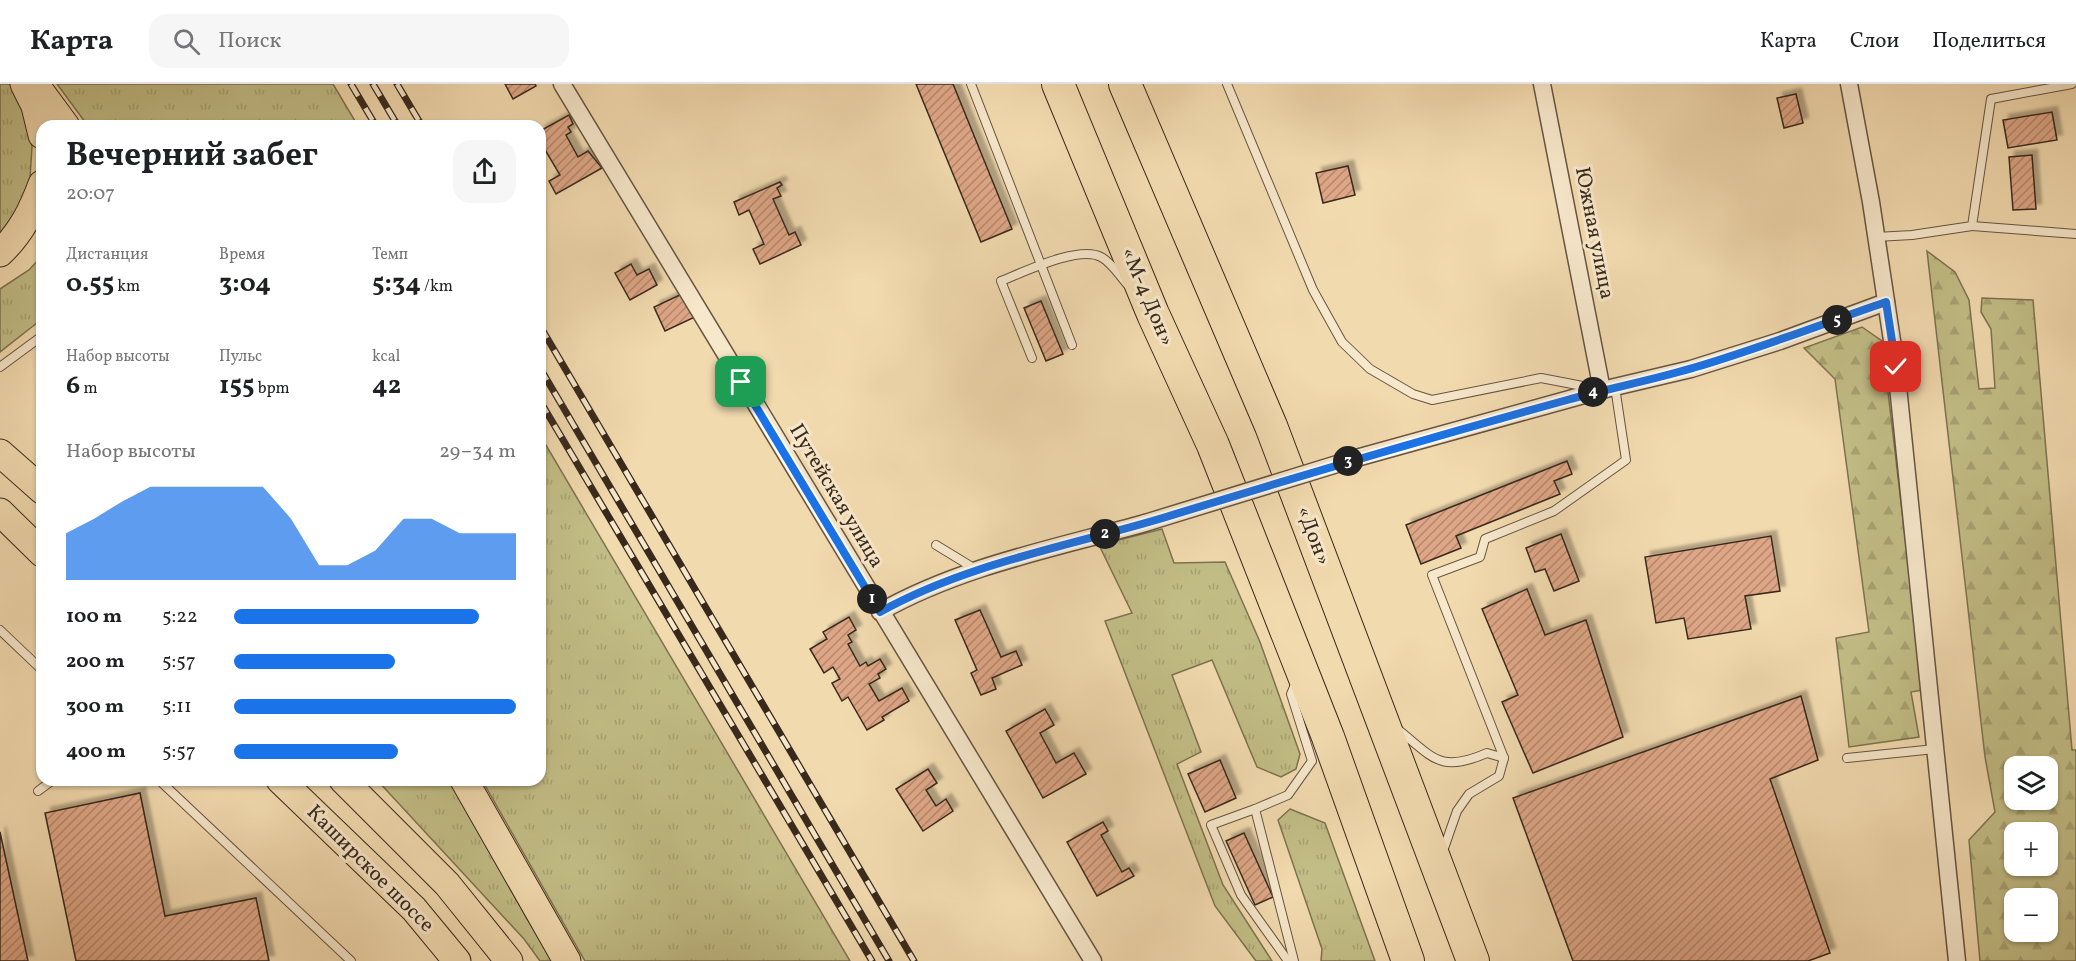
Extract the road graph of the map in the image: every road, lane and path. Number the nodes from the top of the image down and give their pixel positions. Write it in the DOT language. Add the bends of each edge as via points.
graph roads {
  1 [pos="24,84"];
  2 [pos="36,84"];
  3 [pos="562,84"];
  4 [pos="971,84"];
  5 [pos="1058,84"];
  6 [pos="1125,84"];
  7 [pos="1227,84"];
  8 [pos="1542,84"];
  9 [pos="1849,84"];
  10 [pos="2072,84"];
  11 [pos="38,120"];
  12 [pos="62,120"];
  13 [pos="36,200"];
  14 [pos="1972,226"];
  15 [pos="2076,234"];
  16 [pos="1876,237"];
  17 [pos="0,254"];
  18 [pos="1041,265"];
  19 [pos="1886,302"];
  20 [pos="1153,314"];
  21 [pos="36,340"];
  22 [pos="1072,345"];
  23 [pos="1032,358"];
  24 [pos="0,367"];
  25 [pos="1609,388"];
  26 [pos="0,453"];
  27 [pos="36,485"];
  28 [pos="0,512"];
  29 [pos="936,545"];
  30 [pos="36,547"];
  31 [pos="977,570"];
  32 [pos="880,612"];
  33 [pos="0,630"];
  34 [pos="36,664"];
  35 [pos="1301,668"];
  36 [pos="1381,717"];
  37 [pos="1935,748"];
  38 [pos="1504,758"];
  39 [pos="1847,758"];
  40 [pos="45,786"];
  41 [pos="165,786"];
  42 [pos="286,786"];
  43 [pos="349,786"];
  44 [pos="467,786"];
  45 [pos="38,791"];
  46 [pos="1256,809"];
  47 [pos="1441,877"];
  48 [pos="351,961"];
  49 [pos="457,961"];
  50 [pos="509,961"];
  51 [pos="567,961"];
  52 [pos="1093,961"];
  53 [pos="1288,961"];
  54 [pos="1294,961"];
  55 [pos="1408,961"];
  56 [pos="1473,961"];
  57 [pos="1957,961"];
  1 -- 11 [label="main road"];
  2 -- 12 [label="main road"];
  3 -- 32 [label="street, Путейская улица"];
  4 -- 18 [label="lane"];
  5 -- 20 [label="highway, «М-4 Дон»"];
  6 -- 36 [label="highway, «Дон»" via="1271,426"];
  7 -- 25 [label="lane" via="1313,290 1342,342 1370,369 1413,394 1432,400 1541,378"];
  8 -- 25 [label="street, Южная улица"];
  9 -- 16 [label="street"];
  10 -- 14 [label="lane" via="1991,99"];
  13 -- 17 [label="main road" via="16,238"];
  14 -- 15 [label="lane"];
  14 -- 16 [label="lane"];
  16 -- 19 [label="street"];
  18 -- 20 [label="lane" via="1080,254 1102,257"];
  18 -- 22 [label="lane"];
  18 -- 23 [label="lane" via="1001,281"];
  19 -- 25 [label="street" via="1691,369"];
  19 -- 37 [label="street"];
  20 -- 35 [label="highway, «М-4 Дон»" via="1213,445"];
  21 -- 24 [label="lane"];
  25 -- 31 [label="street, bridge"];
  25 -- 38 [label="lane" via="1626,460 1554,511 1485,539 1480,557 1432,575"];
  26 -- 27 [label="main road"];
  28 -- 30 [label="main road"];
  29 -- 31 [label="lane"];
  31 -- 32 [label="street"];
  32 -- 52 [label="street, Путейская улица"];
  33 -- 34 [label="lane"];
  35 -- 46 [label="lane" via="1291,694 1312,761 1288,795"];
  35 -- 55 [label="highway"];
  36 -- 38 [label="lane" via="1441,762 1463,764 1487,753"];
  36 -- 47 [label="highway, «Дон»"];
  37 -- 39 [label="lane"];
  37 -- 57 [label="street"];
  38 -- 47 [label="lane" via="1499,776 1469,794 1457,811 1443,844"];
  40 -- 45 [label="lane"];
  41 -- 48 [label="lane"];
  42 -- 49 [label="main road, Каширское шоссе" via="414,909"];
  43 -- 50 [label="main road, Каширское шоссе" via="447,884"];
  44 -- 51 [label="main road"];
  46 -- 53 [label="lane" via="1211,825 1241,895"];
  46 -- 54 [label="lane"];
  47 -- 56 [label="highway, «Дон»"];
}
